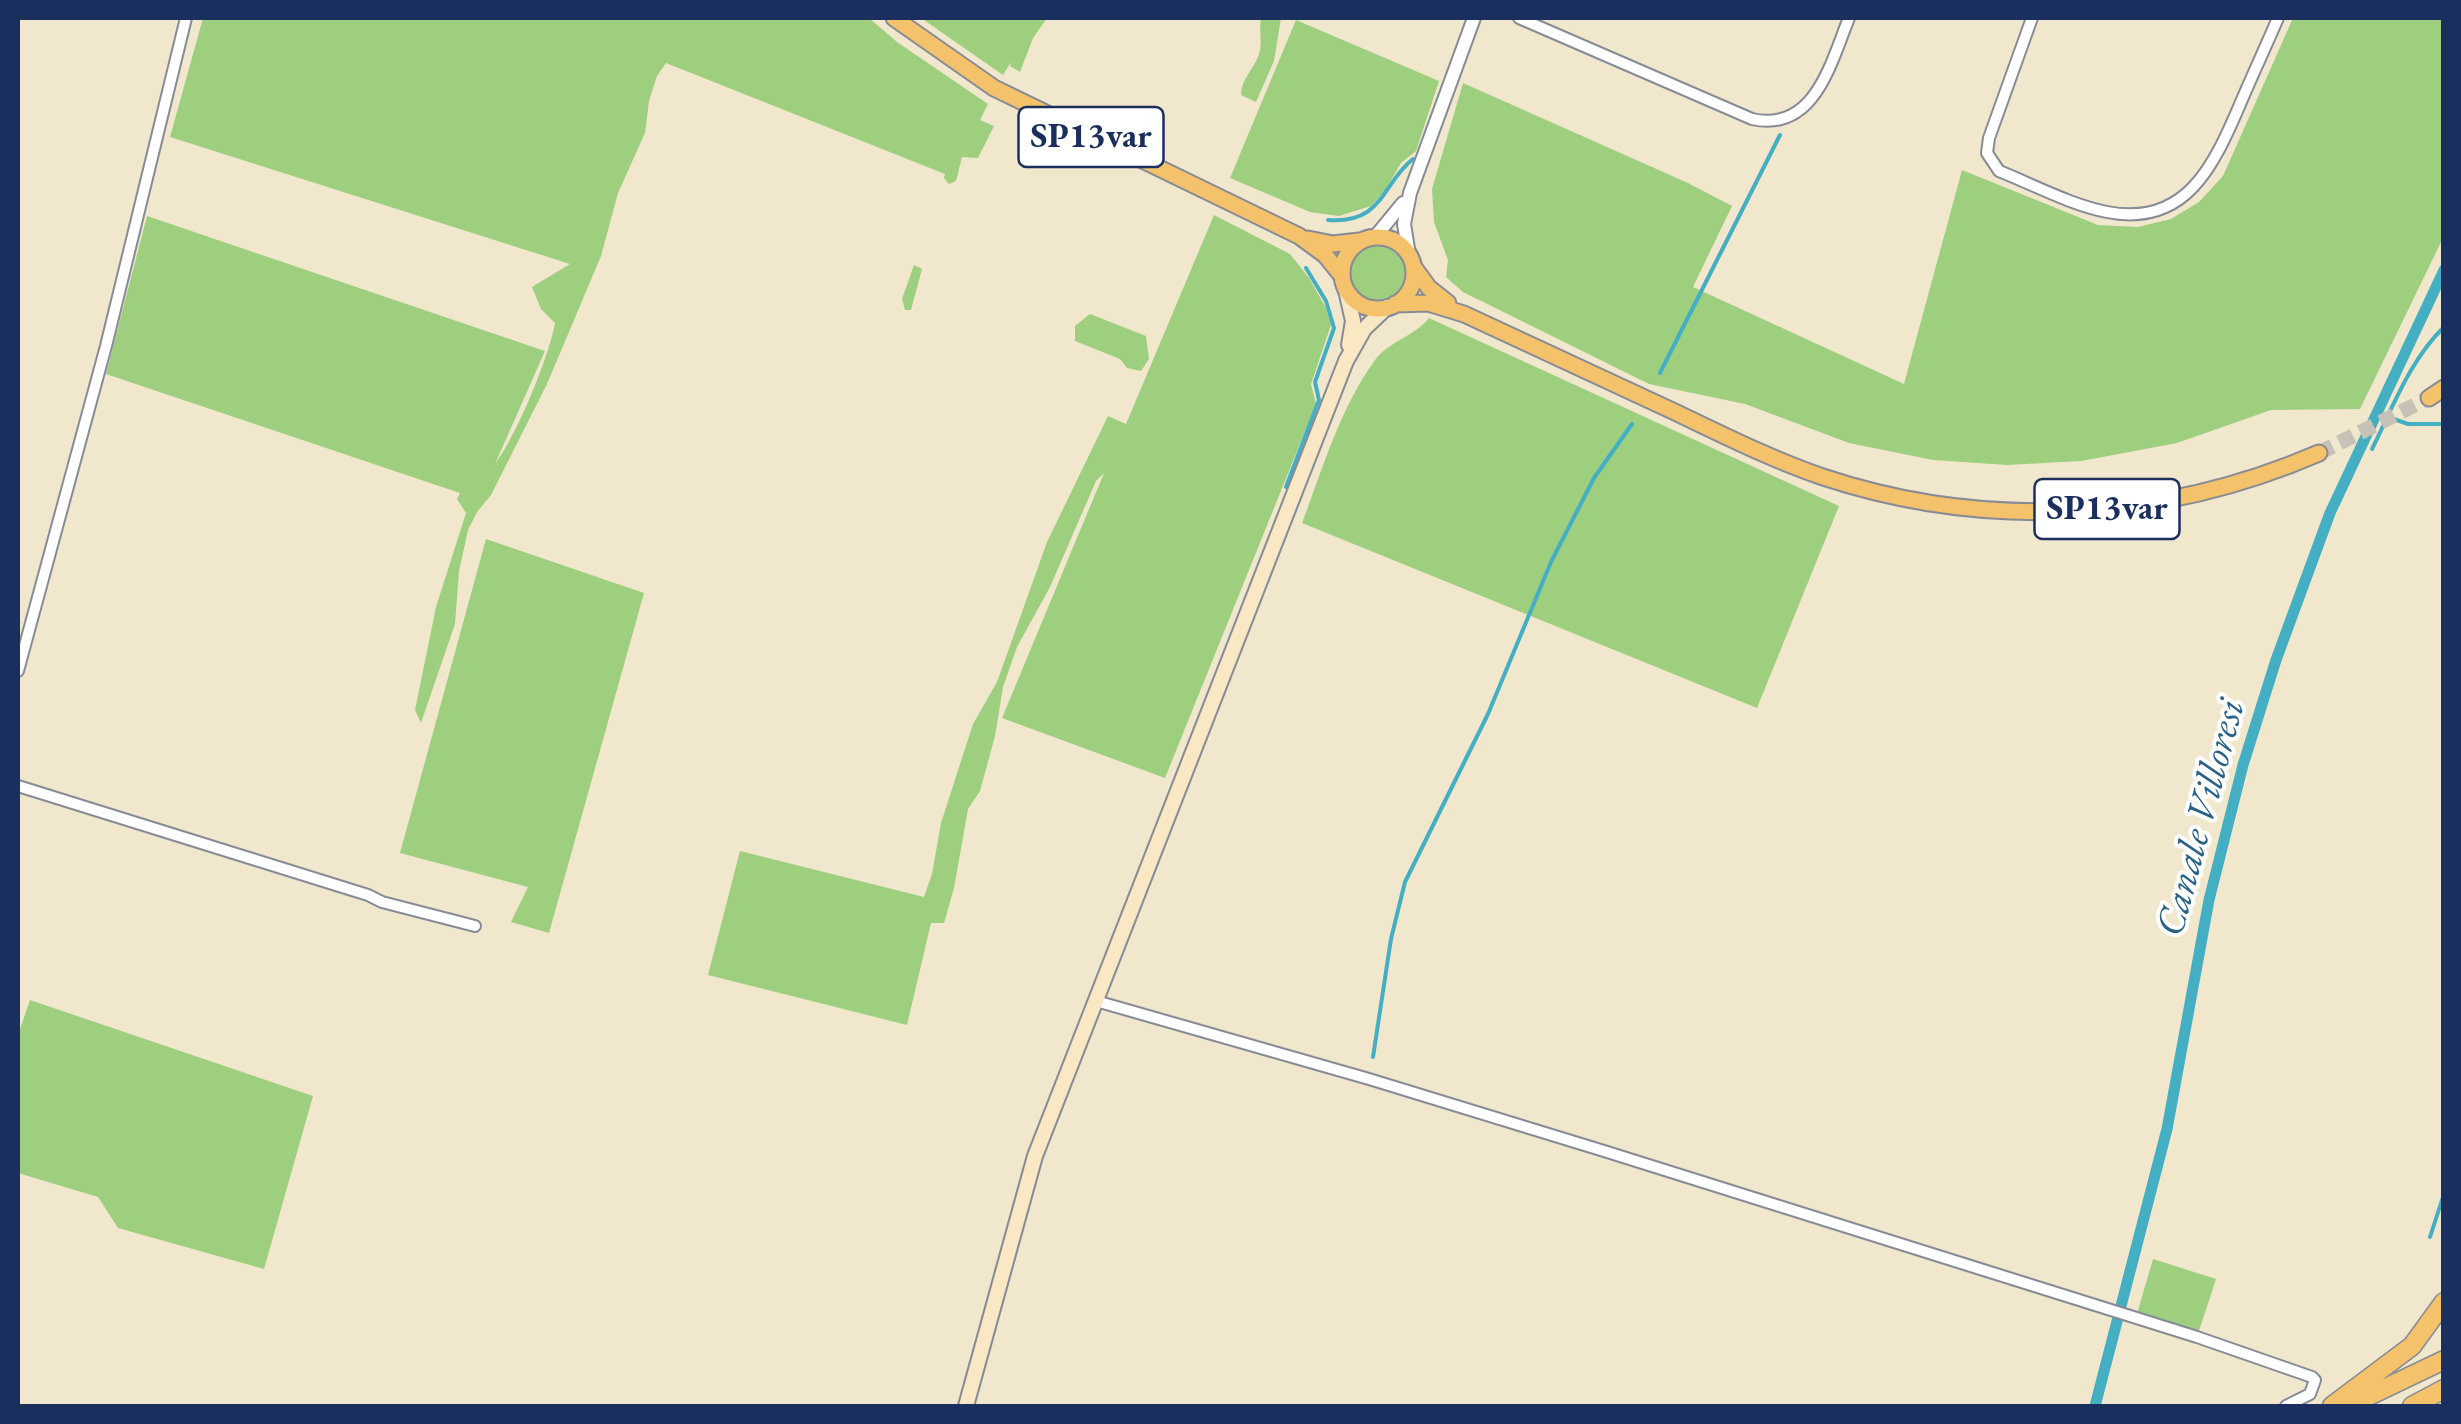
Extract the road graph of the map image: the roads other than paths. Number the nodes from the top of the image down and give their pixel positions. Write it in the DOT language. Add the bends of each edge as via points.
graph roads {
  1 [pos="186,18"];
  2 [pos="894,18"];
  3 [pos="1474,18"];
  4 [pos="1519,18"];
  5 [pos="1848,18"];
  6 [pos="2032,18"];
  7 [pos="2278,18"];
  8 [pos="1410,193"];
  9 [pos="1299,236"];
  10 [pos="1369,239"];
  11 [pos="1411,260"];
  12 [pos="1344,283"];
  13 [pos="1391,306"];
  14 [pos="1464,314"];
  15 [pos="1346,361"];
  16 [pos="2444,388"];
  17 [pos="2429,398"];
  18 [pos="2319,453"];
  19 [pos="18,671"];
  20 [pos="18,786"];
  21 [pos="475,926"];
  22 [pos="1096,1001"];
  23 [pos="2444,1302"];
  24 [pos="2444,1360"];
  25 [pos="2444,1389"];
  26 [pos="966,1406"];
  27 [pos="2286,1406"];
  28 [pos="2332,1406"];
  29 [pos="2346,1406"];
  30 [pos="2412,1406"];
  1 -- 19 [label="street"];
  2 -- 9 [label="main road, SP13var" via="994,88"];
  3 -- 8 [label="street"];
  4 -- 5 [label="street" via="1752,119 1773,121 1792,115 1820,89"];
  6 -- 7 [label="street" via="1989,138 1989,158 1999,171 2126,214 2166,206 2205,177"];
  8 -- 10 [label="street"];
  8 -- 11 [label="street" via="1404,224"];
  9 -- 10 [label="main road, SP13var" via="1333,244"];
  9 -- 12 [label="main road, SP13var" via="1327,257"];
  10 -- 11 [label="main road, SP13var" via="1394,241"];
  10 -- 12 [label="main road" via="1346,257"];
  11 -- 13 [label="main road" via="1411,285"];
  11 -- 14 [label="main road, SP13var" via="1434,292"];
  12 -- 13 [label="main road, SP13var" via="1362,305"];
  12 -- 15 [label="main road" via="1354,321"];
  13 -- 14 [label="main road, SP13var" via="1428,303"];
  13 -- 15 [label="main road" via="1364,329"];
  14 -- 18 [label="main road, SP13var" via="1785,462 1940,505 2033,512 2140,505 2232,485"];
  15 -- 22 [label="main road"];
  16 -- 17 [label="main road"];
  20 -- 21 [label="street"];
  22 -- 26 [label="main road" via="1026,1184"];
  22 -- 27 [label="street" via="1604,1151 2312,1376 2310,1394"];
  23 -- 28 [label="highway" via="2397,1360"];
  24 -- 29 [label="highway"];
  25 -- 30 [label="highway"];
}
